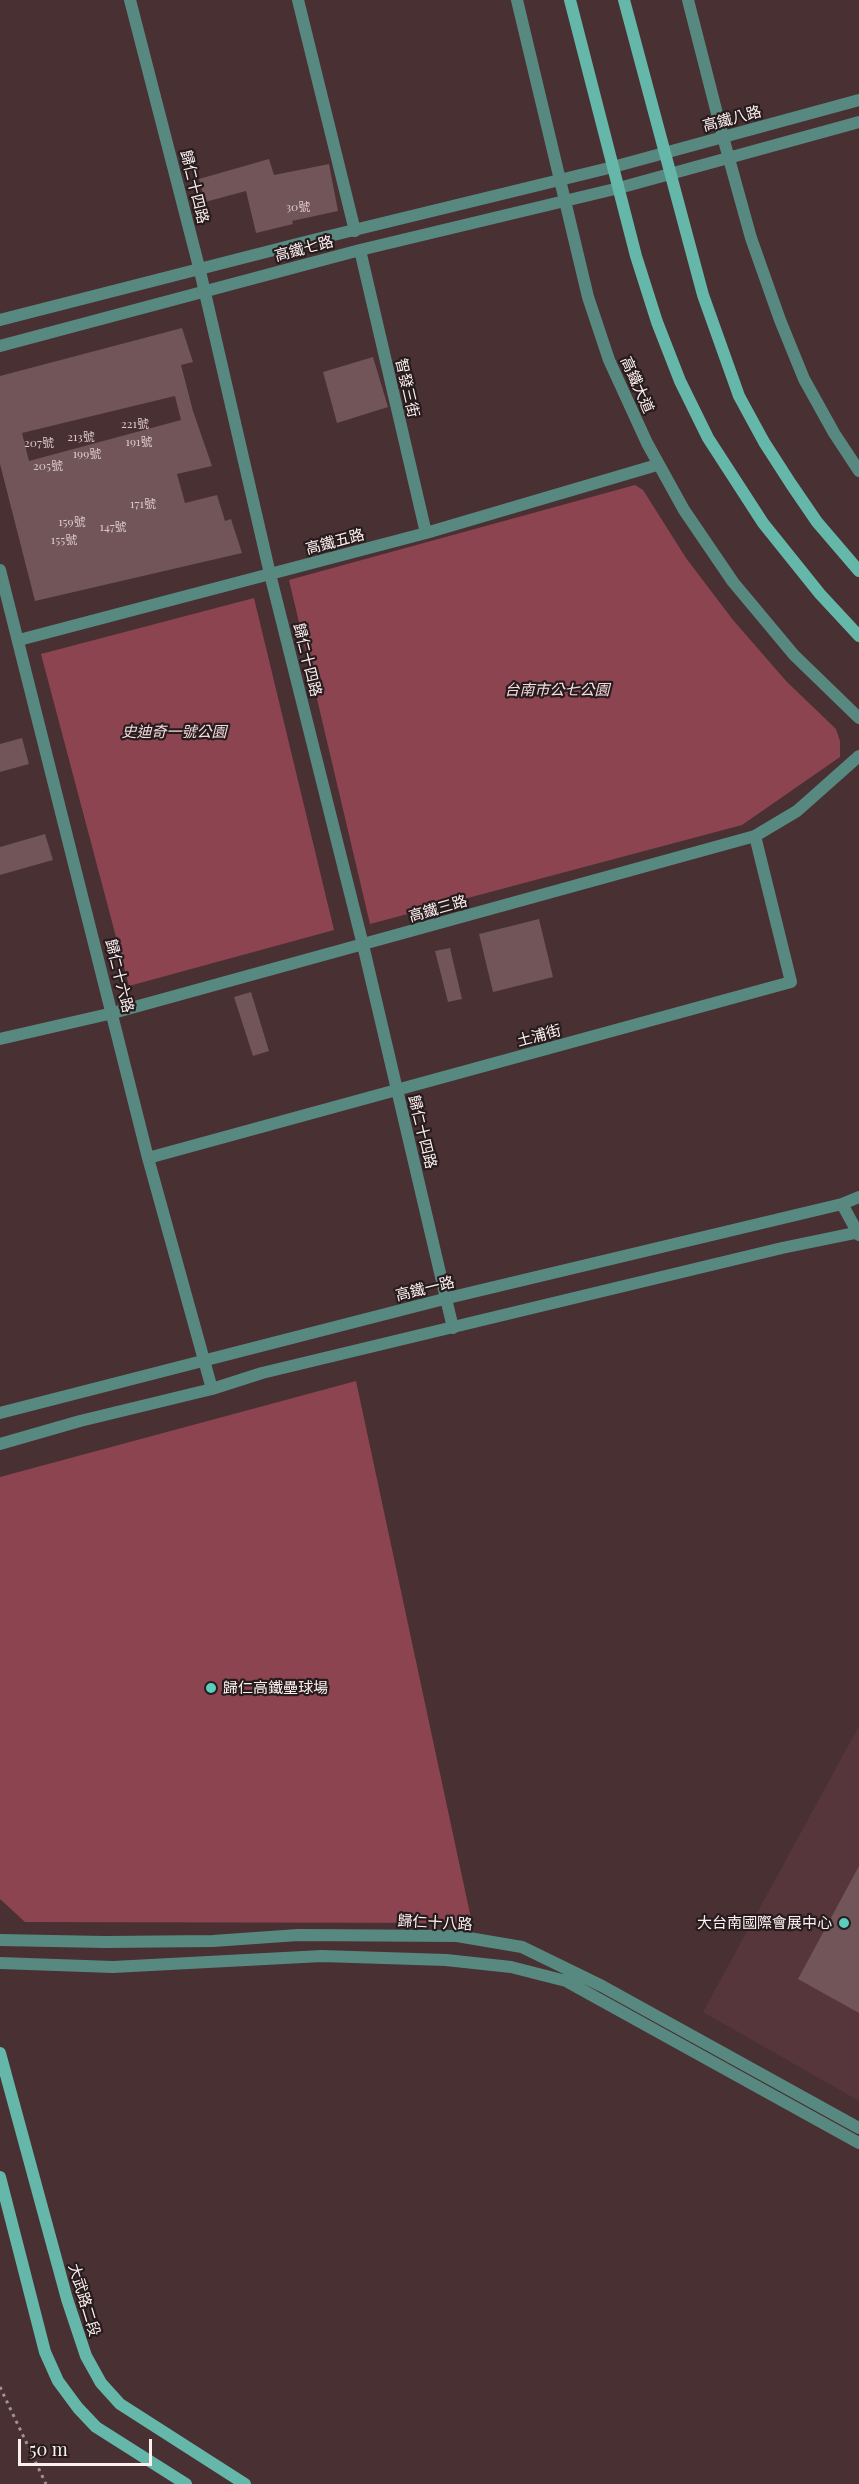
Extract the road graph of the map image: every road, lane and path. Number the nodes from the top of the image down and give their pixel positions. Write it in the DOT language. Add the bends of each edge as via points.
graph roads {
  1 [pos="130,0"];
  2 [pos="298,0"];
  3 [pos="517,0"];
  4 [pos="570,0"];
  5 [pos="624,0"];
  6 [pos="688,0"];
  7 [pos="859,100"];
  8 [pos="859,122"];
  9 [pos="723,137"];
  10 [pos="664,152"];
  11 [pos="730,158"];
  12 [pos="613,167"];
  13 [pos="670,174"];
  14 [pos="560,180"];
  15 [pos="619,188"];
  16 [pos="566,202"];
  17 [pos="355,231"];
  18 [pos="360,250"];
  19 [pos="200,271"];
  20 [pos="204,291"];
  21 [pos="0,320"];
  22 [pos="0,346"];
  23 [pos="657,465"];
  24 [pos="859,471"];
  25 [pos="426,533"];
  26 [pos="0,570"];
  27 [pos="859,571"];
  28 [pos="270,574"];
  29 [pos="859,636"];
  30 [pos="19,640"];
  31 [pos="859,718"];
  32 [pos="859,756"];
  33 [pos="755,836"];
  34 [pos="363,945"];
  35 [pos="113,1013"];
  36 [pos="0,1039"];
  37 [pos="396,1090"];
  38 [pos="148,1158"];
  39 [pos="859,1197"];
  40 [pos="842,1204"];
  41 [pos="858,1233"];
  42 [pos="448,1298"];
  43 [pos="453,1328"];
  44 [pos="205,1362"];
  45 [pos="212,1389"];
  46 [pos="0,1413"];
  47 [pos="0,1444"];
  48 [pos="0,1940"];
  49 [pos="0,1963"];
  50 [pos="0,2053"];
  51 [pos="859,2128"];
  52 [pos="859,2144"];
  53 [pos="0,2177"];
  54 [pos="0,2387"];
  55 [pos="46,2484"];
  56 [pos="186,2484"];
  57 [pos="245,2484"];
  1 -- 19 [label="street, 歸仁十四路"];
  2 -- 17 [label="street"];
  3 -- 14 [label="street, 高鐵大道"];
  4 -- 12 [label="street"];
  5 -- 10 [label="street"];
  6 -- 9 [label="street"];
  7 -- 9 [label="street, 高鐵八路"];
  8 -- 11 [label="street"];
  9 -- 10 [label="street, 高鐵八路"];
  9 -- 11 [label="street"];
  10 -- 12 [label="street, 高鐵八路"];
  10 -- 13 [label="street"];
  11 -- 13 [label="street"];
  11 -- 24 [label="street" via="751,238 804,379"];
  12 -- 14 [label="street, 高鐵七路"];
  12 -- 15 [label="street"];
  13 -- 15 [label="street"];
  13 -- 27 [label="street" via="703,295 739,396 817,522"];
  14 -- 16 [label="street, 高鐵大道"];
  14 -- 17 [label="street, 高鐵七路"];
  15 -- 16 [label="street, 高鐵七路"];
  15 -- 29 [label="street" via="657,322 708,438 762,523"];
  16 -- 18 [label="street, 高鐵七路"];
  16 -- 23 [label="street, 高鐵大道" via="588,297 605,349"];
  17 -- 19 [label="street, 高鐵七路"];
  18 -- 20 [label="street, 高鐵七路"];
  18 -- 25 [label="street, 智發三街"];
  19 -- 20 [label="street, 歸仁十四路"];
  19 -- 21 [label="street, 高鐵七路"];
  20 -- 22 [label="street, 高鐵七路"];
  20 -- 28 [label="street, 歸仁十四路"];
  23 -- 25 [label="street, 高鐵五路"];
  23 -- 31 [label="street, 高鐵大道" via="752,607"];
  25 -- 28 [label="street, 高鐵五路"];
  26 -- 30 [label="street, 歸仁十六路"];
  28 -- 30 [label="street, 高鐵五路"];
  28 -- 34 [label="street, 歸仁十四路"];
  30 -- 35 [label="street, 歸仁十六路"];
  32 -- 33 [label="street, 高鐵三路" via="797,811"];
  33 -- 34 [label="street, 高鐵三路"];
  33 -- 37 [label="street, 土浦街" via="791,982"];
  34 -- 35 [label="street, 高鐵三路"];
  34 -- 37 [label="street, 歸仁十四路"];
  35 -- 36 [label="street, 高鐵三路"];
  35 -- 38 [label="street, 歸仁十六路"];
  37 -- 38 [label="street, 土浦街"];
  37 -- 42 [label="street, 歸仁十四路"];
  38 -- 44 [label="street, 歸仁十六路"];
  39 -- 40 [label="street, 高鐵一路"];
  40 -- 41 [label="street"];
  40 -- 42 [label="street, 高鐵一路"];
  41 -- 43 [label="street"];
  42 -- 43 [label="street, 歸仁十四路"];
  42 -- 44 [label="street, 高鐵一路"];
  43 -- 45 [label="street" via="262,1373"];
  44 -- 45 [label="street, 歸仁十六路"];
  44 -- 46 [label="street, 高鐵一路"];
  45 -- 47 [label="street"];
  48 -- 51 [label="street, 歸仁十八路" via="116,1942 298,1935 458,1936 522,1947 613,1992"];
  49 -- 52 [label="street" via="113,1967 322,1956 446,1960 511,1967 566,1982"];
  50 -- 57 [label="street, 大武路二段" via="67,2299 86,2356 101,2383 120,2404"];
  53 -- 56 [label="street" via="45,2352 58,2381 96,2427"];
  54 -- 55 [label="path"];
}
